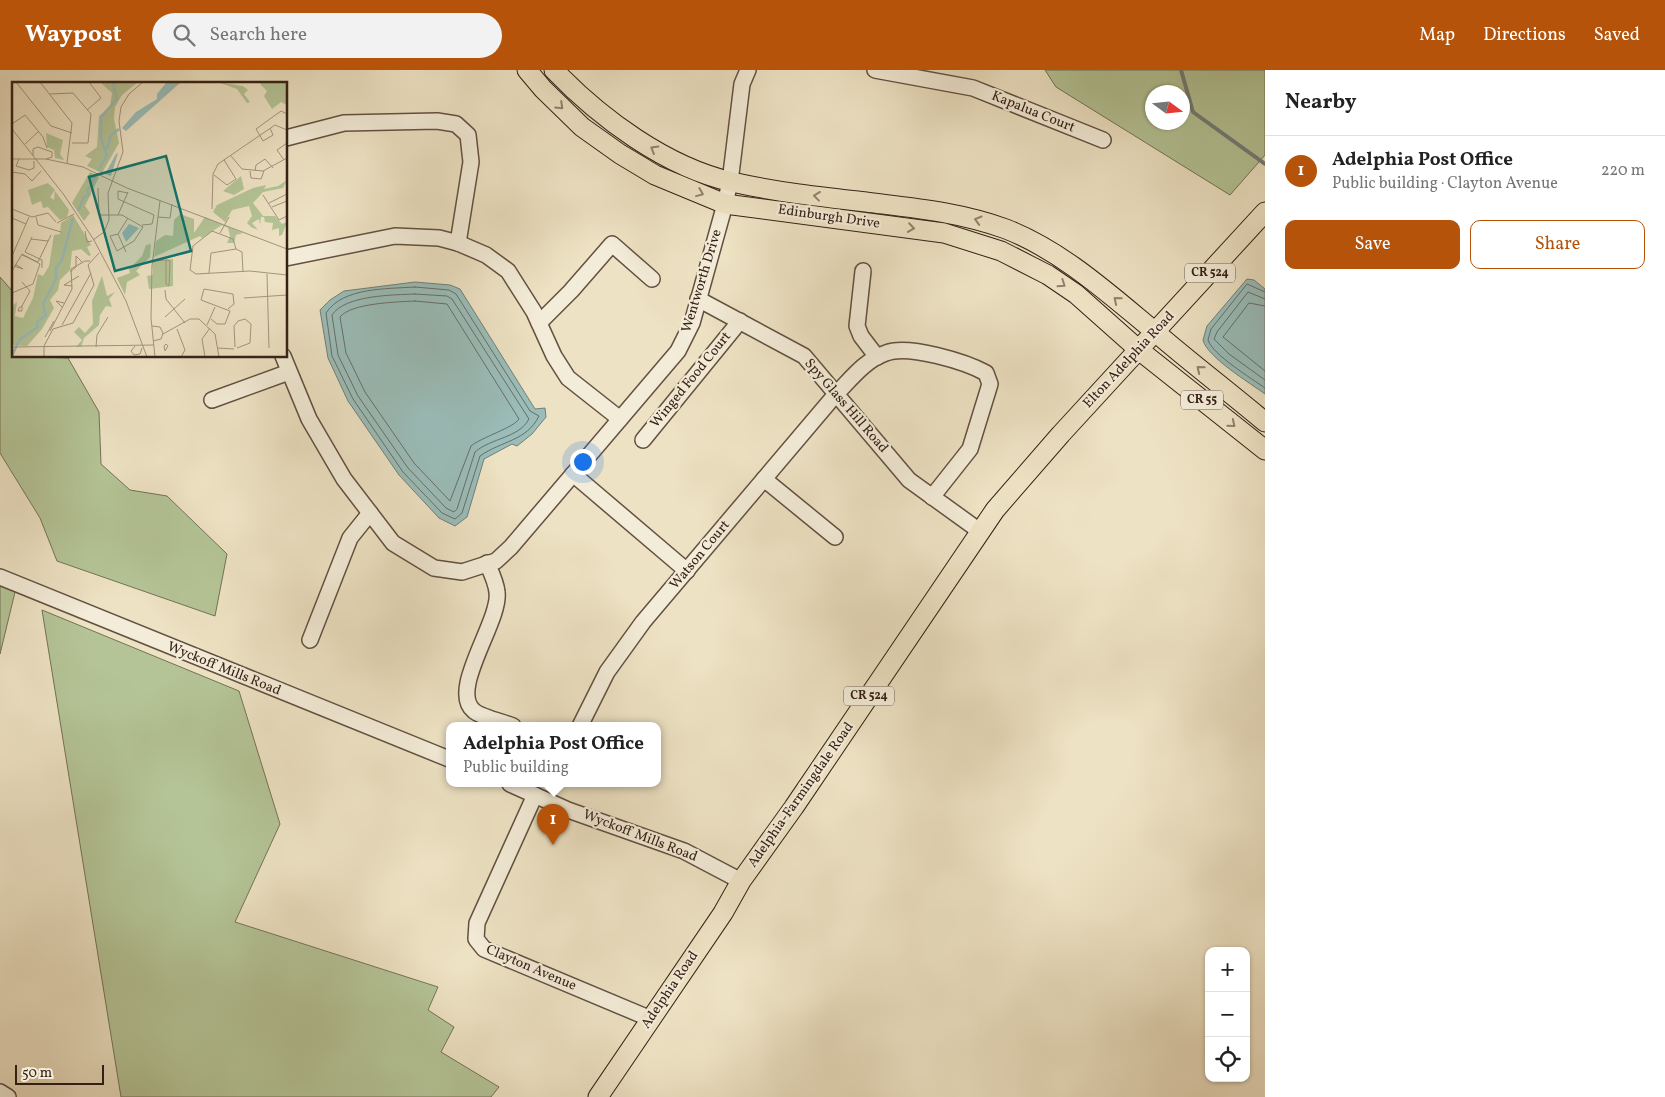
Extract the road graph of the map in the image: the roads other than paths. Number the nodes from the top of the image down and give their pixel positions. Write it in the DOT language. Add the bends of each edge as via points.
graph roads {
  1 [pos="527,70"];
  2 [pos="554,70"];
  3 [pos="748,70"];
  4 [pos="875,70"];
  5 [pos="288,137"];
  6 [pos="1103,140"];
  7 [pos="730,182"];
  8 [pos="725,204"];
  9 [pos="1265,212"];
  10 [pos="458,243"];
  11 [pos="288,258"];
  12 [pos="863,271"];
  13 [pos="652,279"];
  14 [pos="698,299"];
  15 [pos="740,321"];
  16 [pos="539,323"];
  17 [pos="1155,332"];
  18 [pos="1139,350"];
  19 [pos="877,357"];
  20 [pos="284,358"];
  21 [pos="289,372"];
  22 [pos="836,394"];
  23 [pos="212,400"];
  24 [pos="620,419"];
  25 [pos="1265,422"];
  26 [pos="642,440"];
  27 [pos="1265,450"];
  28 [pos="573,474"];
  29 [pos="764,479"];
  30 [pos="932,497"];
  31 [pos="995,510"];
  32 [pos="370,513"];
  33 [pos="981,532"];
  34 [pos="835,537"];
  35 [pos="487,563"];
  36 [pos="687,571"];
  37 [pos="1,580"];
  38 [pos="310,640"];
  39 [pos="503,722"];
  40 [pos="582,722"];
  41 [pos="446,759"];
  42 [pos="517,787"];
  43 [pos="535,795"];
  44 [pos="741,881"];
  45 [pos="651,1018"];
  46 [pos="0,1092"];
  47 [pos="8,1097"];
  48 [pos="598,1097"];
  1 -- 8 [label="main road, Edinburgh Drive, one-way" via="582,126 620,154 655,175"];
  7 -- 2 [label="main road, Edinburgh Drive, one-way" via="665,156 631,136 593,108"];
  3 -- 7 [label="street" via="742,84"];
  4 -- 6 [label="street, Kapalua Court" via="973,88"];
  5 -- 10 [label="street" via="344,123 437,121 456,124 468,135 471,162"];
  7 -- 8 [label="street, Wentworth Drive"];
  17 -- 7 [label="main road, Edinburgh Drive, one-way" via="1060,258 1008,230 980,220 947,212"];
  8 -- 14 [label="street, Wentworth Drive"];
  8 -- 18 [label="main road, Edinburgh Drive, one-way" via="944,233 1001,251 1062,284"];
  9 -- 17 [label="main road, Elton Adelphia Road / CR 524"];
  10 -- 11 [label="street" via="439,238 395,236"];
  10 -- 16 [label="street" via="486,255 508,271"];
  12 -- 19 [label="street" via="858,326 861,336"];
  13 -- 16 [label="street" via="612,244"];
  14 -- 15 [label="street, Spy Glass Hill Road"];
  14 -- 24 [label="street, Wentworth Drive" via="692,324 678,350"];
  15 -- 22 [label="street, Spy Glass Hill Road" via="804,356"];
  15 -- 26 [label="street, Winged Food Court"];
  16 -- 24 [label="street" via="568,378"];
  17 -- 18 [label="main road, Elton Adelphia Road / CR 524"];
  25 -- 17 [label="main road, CR 55, one-way"];
  18 -- 27 [label="main road, CR 55, one-way"];
  18 -- 31 [label="main road, Elton Adelphia Road / CR 524"];
  19 -- 22 [label="street, Watson Court" via="867,362"];
  19 -- 30 [label="street" via="887,352 914,351 986,373 990,384 970,449"];
  20 -- 21 [label="street, Wentworth Drive"];
  21 -- 23 [label="street"];
  21 -- 32 [label="street, Wentworth Drive" via="309,419 344,478"];
  22 -- 29 [label="street, Watson Court"];
  22 -- 30 [label="street, Spy Glass Hill Road" via="909,480"];
  24 -- 28 [label="street, Wentworth Drive"];
  28 -- 35 [label="street, Wentworth Drive" via="511,547"];
  28 -- 36 [label="street"];
  29 -- 34 [label="street"];
  29 -- 36 [label="street, Watson Court"];
  30 -- 33 [label="street, Spy Glass Hill Road"];
  31 -- 33 [label="main road, Adelphia-Farmingdale Road / CR 524"];
  32 -- 35 [label="street, Wentworth Drive" via="393,543 434,568 462,572"];
  32 -- 38 [label="street" via="350,538"];
  33 -- 44 [label="main road, Adelphia-Farmingdale Road / CR 524"];
  35 -- 39 [label="street" via="498,593 495,610 469,676 466,699 474,711"];
  36 -- 40 [label="street, Watson Court" via="643,622 607,672"];
  37 -- 41 [label="street, Wyckoff Mills Road"];
  42 -- 43 [label="street, Wyckoff Mills Road"];
  43 -- 44 [label="street, Wyckoff Mills Road" via="684,851"];
  43 -- 45 [label="street, Clayton Avenue" via="477,923 476,939 484,949"];
  44 -- 45 [label="main road, Adelphia Road / CR 524" via="723,913"];
  45 -- 48 [label="main road, Adelphia Road / CR 524"];
  46 -- 47 [label="street"];
}
